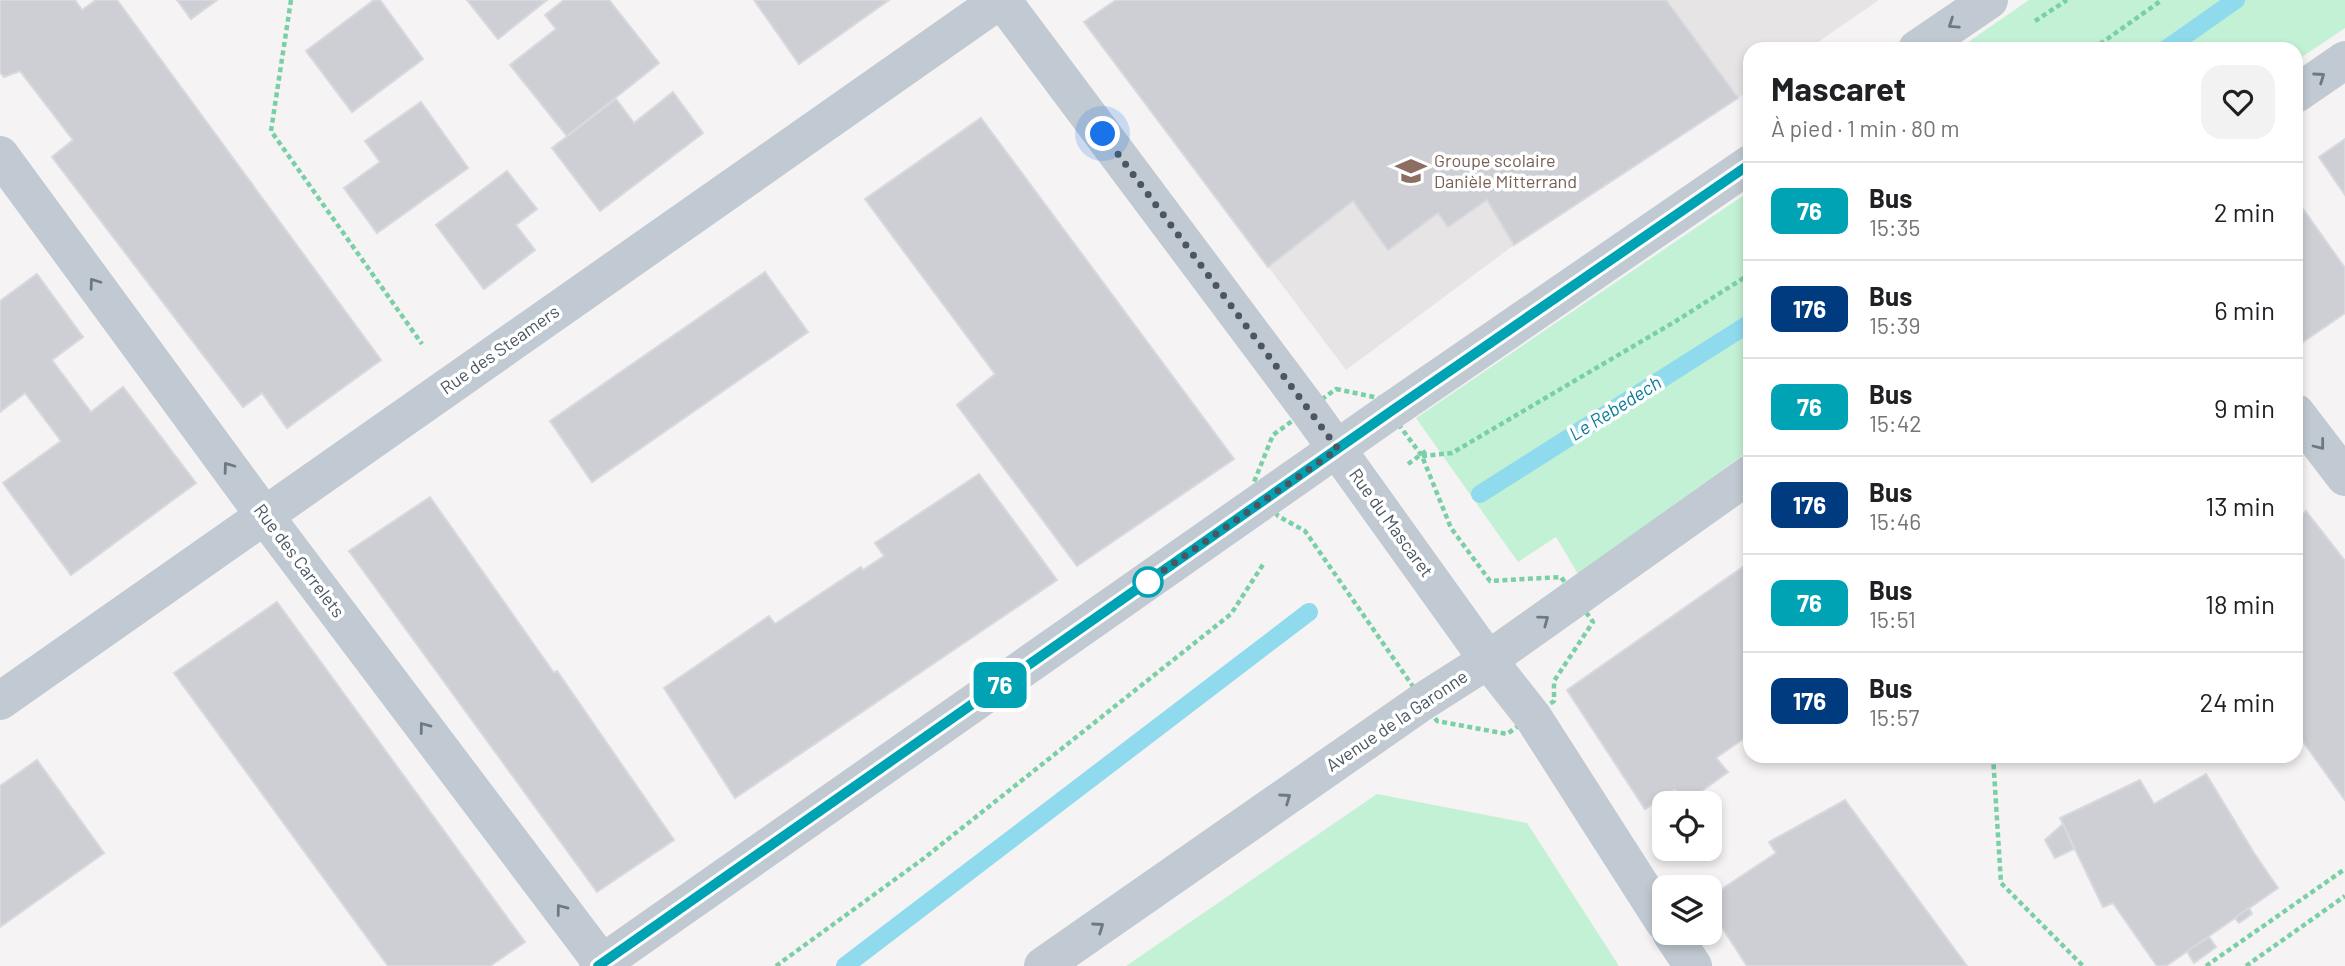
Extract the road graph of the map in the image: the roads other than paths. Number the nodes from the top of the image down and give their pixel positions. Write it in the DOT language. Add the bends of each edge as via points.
graph roads {
  1 [pos="1001,0"];
  2 [pos="1985,1"];
  3 [pos="1927,42"];
  4 [pos="2345,60"];
  5 [pos="2303,89"];
  6 [pos="0,155"];
  7 [pos="1743,169"];
  8 [pos="2303,422"];
  9 [pos="1338,449"];
  10 [pos="2345,477"];
  11 [pos="1743,479"];
  12 [pos="264,515"];
  13 [pos="1488,660"];
  14 [pos="0,701"];
  15 [pos="1652,903"];
  16 [pos="1679,945"];
  17 [pos="600,964"];
  18 [pos="1043,966"];
  19 [pos="1693,966"];
  1 -- 9 [label="street, Rue du Mascaret"];
  1 -- 12 [label="street, Rue des Steamers"];
  2 -- 3 [label="street, one-way"];
  5 -- 4 [label="street, one-way"];
  12 -- 6 [label="street, Rue des Carrelets, one-way"];
  7 -- 9 [label="street"];
  8 -- 10 [label="street, one-way"];
  9 -- 13 [label="street, Rue du Mascaret"];
  9 -- 17 [label="street"];
  13 -- 11 [label="street, Avenue de la Garonne, one-way"];
  12 -- 14 [label="street, Rue des Steamers"];
  17 -- 12 [label="street, Rue des Carrelets, one-way"];
  13 -- 15 [label="street, Rue du Mascaret" via="1533,717"];
  18 -- 13 [label="street, Avenue de la Garonne, one-way"];
  16 -- 19 [label="street"];
}
